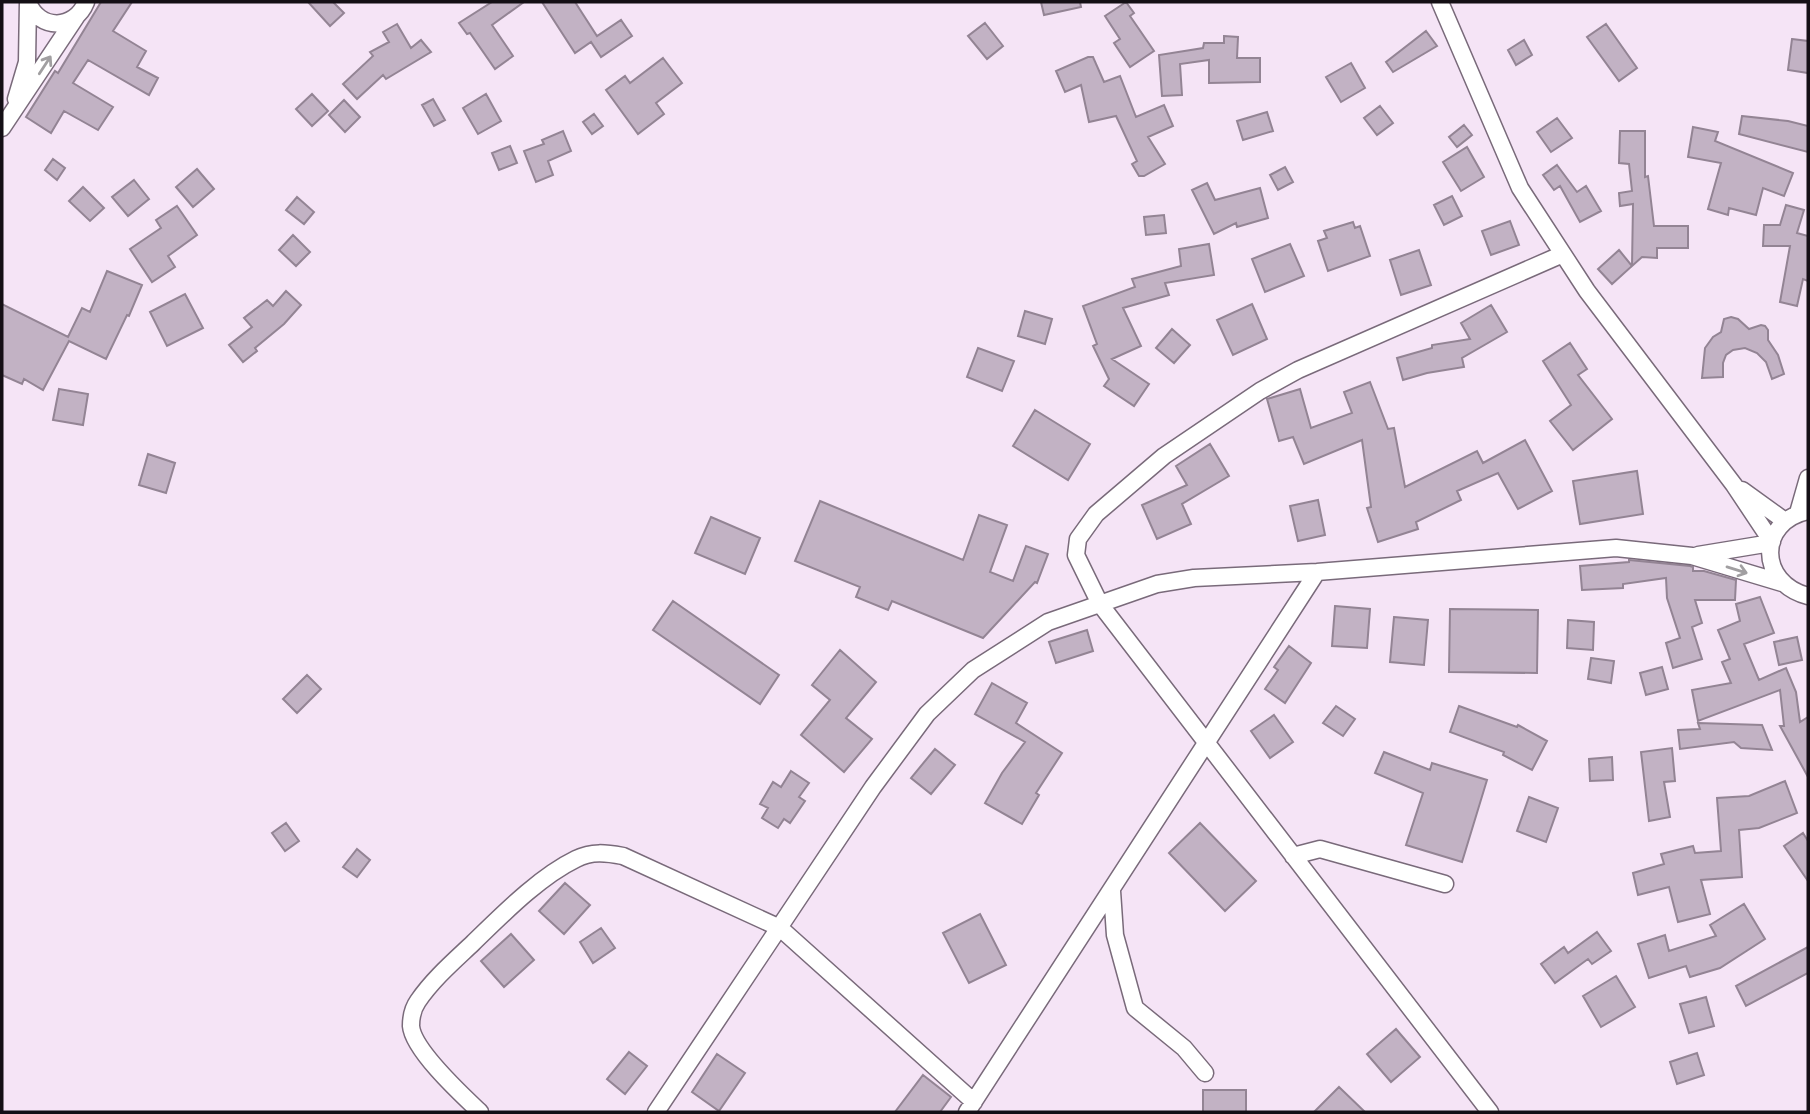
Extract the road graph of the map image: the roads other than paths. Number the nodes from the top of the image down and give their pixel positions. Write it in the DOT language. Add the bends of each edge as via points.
graph roads {
  1 [pos="28,2"];
  2 [pos="86,2"];
  3 [pos="1440,2"];
  4 [pos="76,17"];
  5 [pos="12,111"];
  6 [pos="2,128"];
  7 [pos="1563,254"];
  8 [pos="1808,478"];
  9 [pos="1734,485"];
  10 [pos="1797,515"];
  11 [pos="1771,543"];
  12 [pos="1692,556"];
  13 [pos="1317,572"];
  14 [pos="1782,583"];
  15 [pos="1802,594"];
  16 [pos="1100,604"];
  17 [pos="1808,606"];
  18 [pos="1207,745"];
  19 [pos="1293,856"];
  20 [pos="1445,884"];
  21 [pos="1112,891"];
  22 [pos="780,928"];
  23 [pos="1205,1073"];
  24 [pos="971,1107"];
  25 [pos="480,1112"];
  26 [pos="656,1112"];
  27 [pos="1490,1112"];
  1 -- 4 [label="street" via="35,14 48,22 63,23"];
  1 -- 5 [label="street" via="27,62"];
  2 -- 4 [label="street"];
  3 -- 7 [label="street" via="1520,188"];
  5 -- 4 [label="street, one-way"];
  5 -- 6 [label="street"];
  7 -- 9 [label="street"];
  7 -- 16 [label="street" via="1298,370 1164,456 1096,514 1078,538 1076,555"];
  8 -- 10 [label="street"];
  9 -- 10 [label="street"];
  9 -- 11 [label="street"];
  10 -- 11 [label="street"];
  11 -- 12 [label="street"];
  11 -- 14 [label="street" via="1772,565"];
  12 -- 13 [label="street" via="1616,548"];
  12 -- 14 [label="street, one-way"];
  13 -- 16 [label="street" via="1182,580"];
  13 -- 18 [label="street"];
  14 -- 15 [label="street"];
  15 -- 17 [label="street"];
  16 -- 18 [label="street"];
  16 -- 22 [label="street" via="1048,622 972,670 927,714"];
  18 -- 19 [label="street"];
  18 -- 21 [label="street"];
  19 -- 20 [label="street" via="1320,849"];
  19 -- 27 [label="street"];
  21 -- 23 [label="street" via="1115,934 1135,1008 1184,1048"];
  21 -- 24 [label="street"];
  22 -- 24 [label="street"];
  22 -- 25 [label="street" via="623,856 597,852 576,859 512,905 416,1002 411,1025 416,1043"];
  22 -- 26 [label="street"];
}
